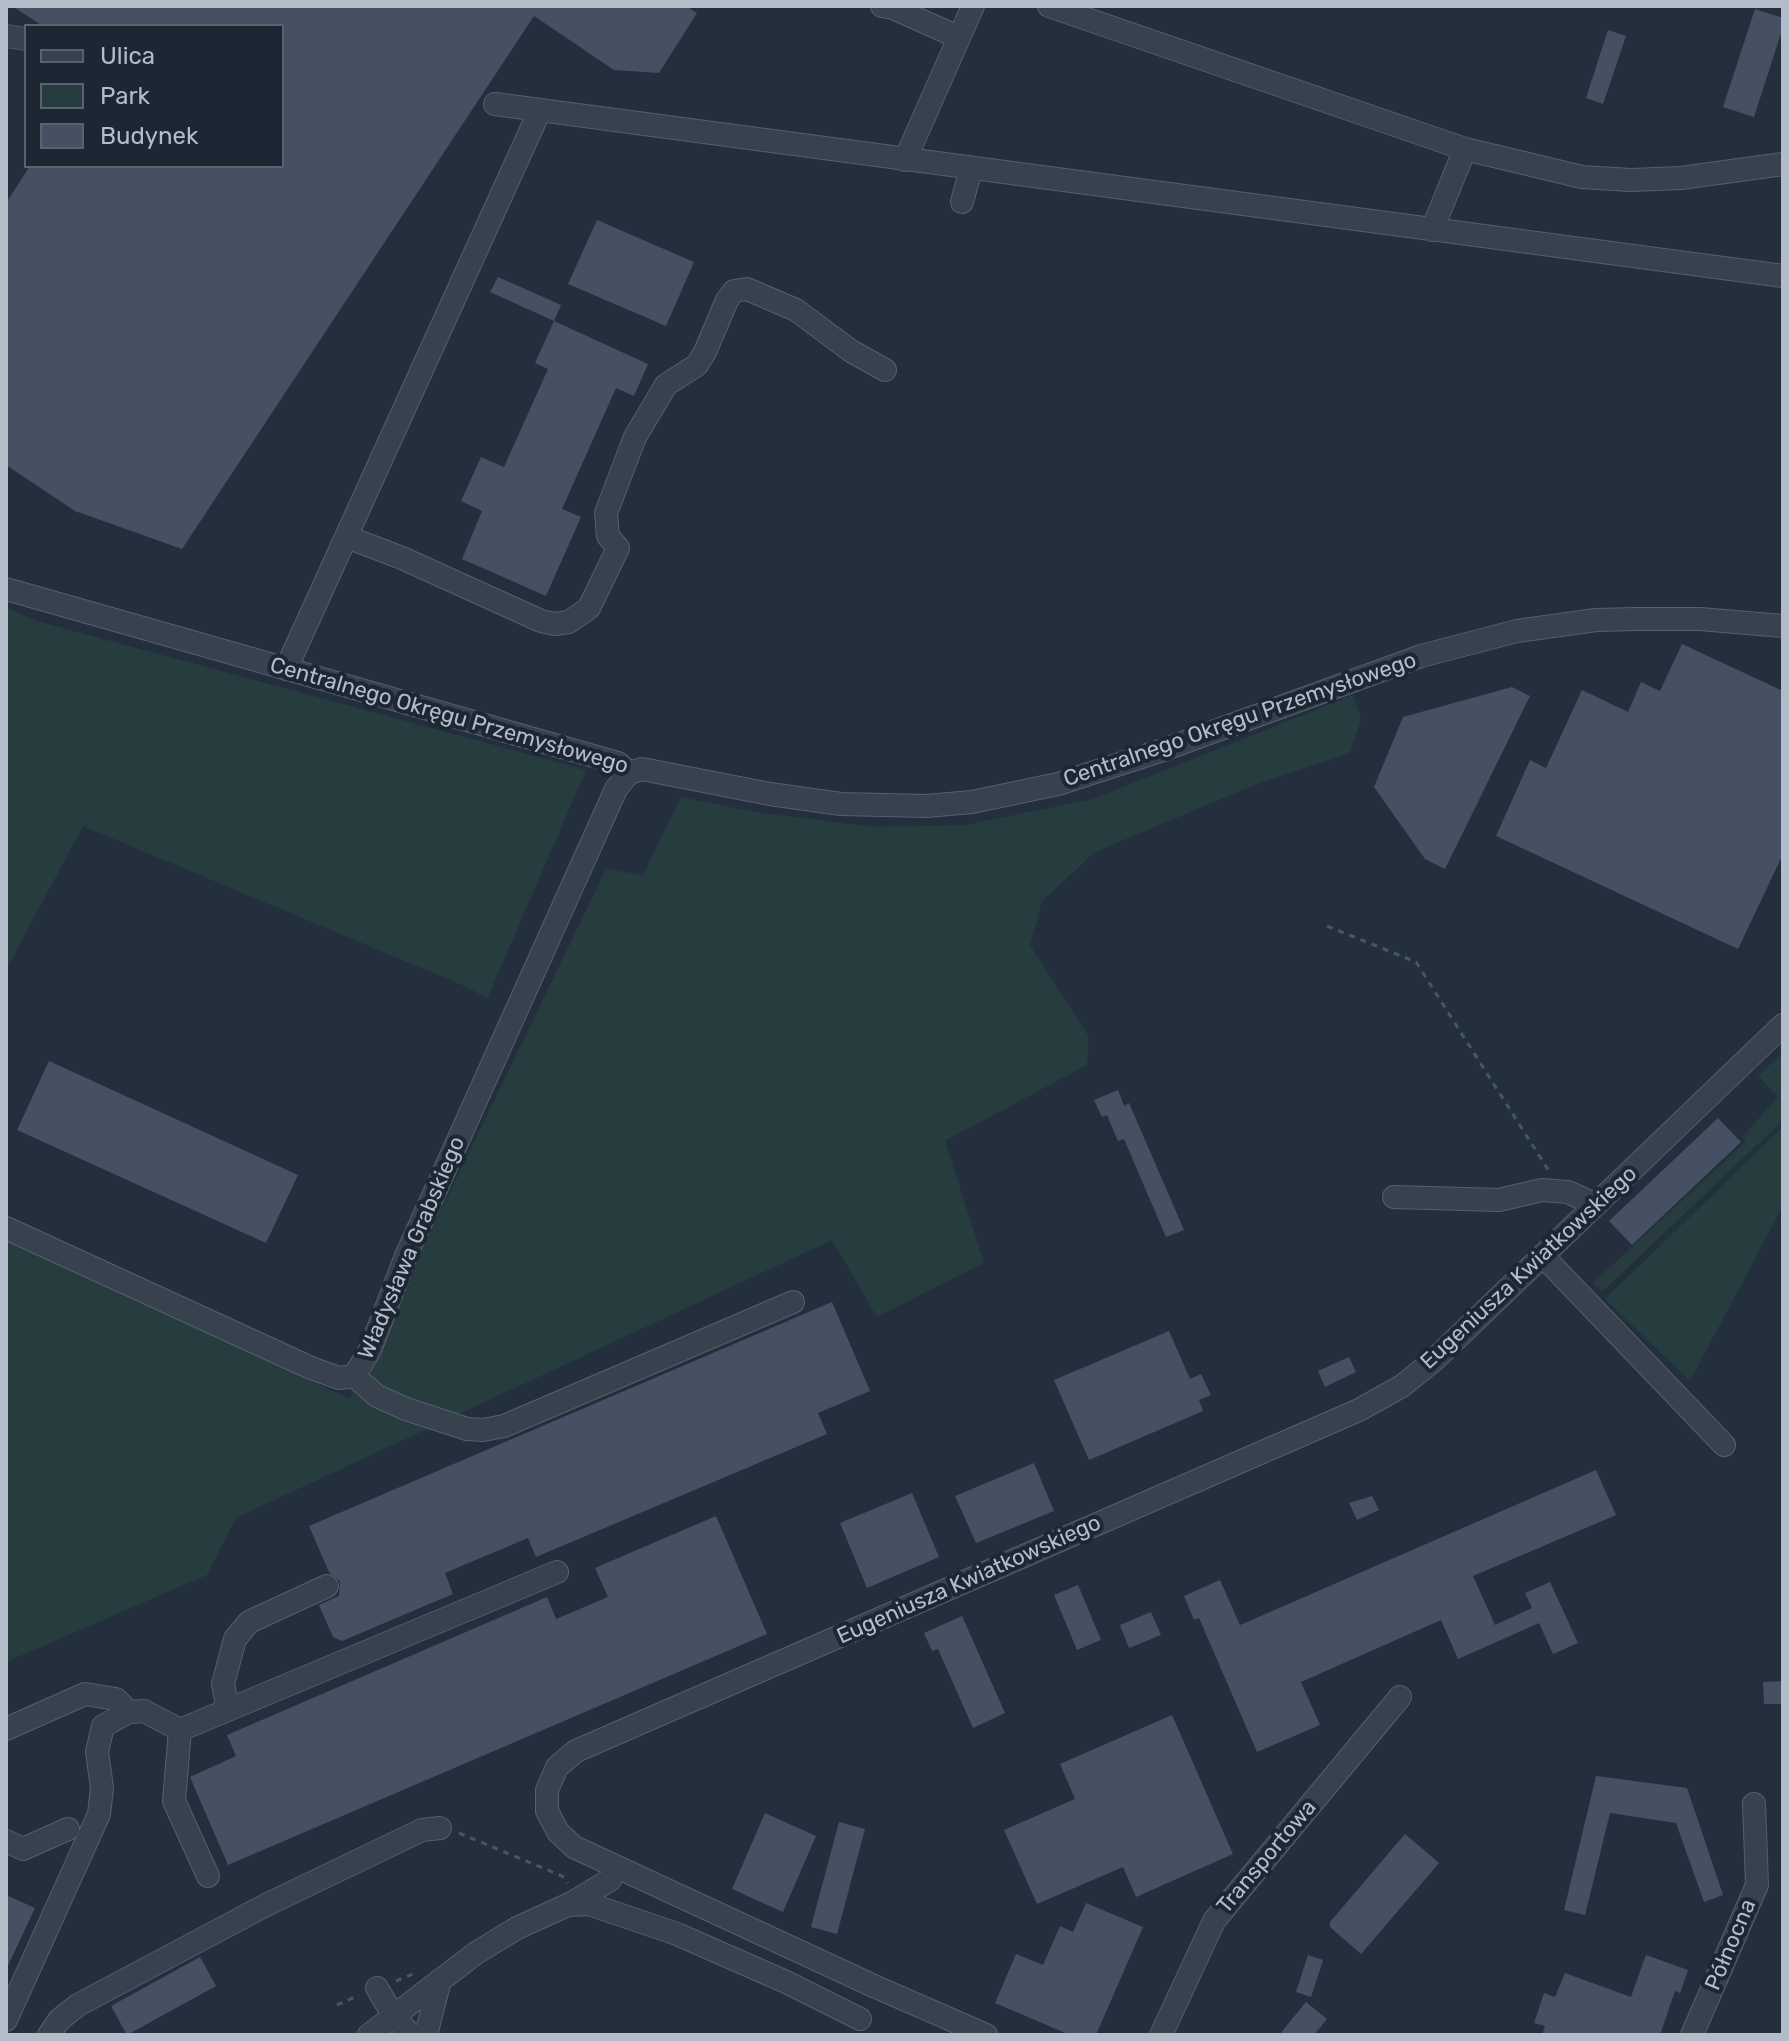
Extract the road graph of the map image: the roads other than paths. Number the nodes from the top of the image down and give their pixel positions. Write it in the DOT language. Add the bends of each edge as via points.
graph roads {
  1 [pos="973,6"];
  2 [pos="1049,6"];
  3 [pos="889,7"];
  4 [pos="958,37"];
  5 [pos="495,104"];
  6 [pos="540,110"];
  7 [pos="1465,149"];
  8 [pos="905,160"];
  9 [pos="1783,164"];
  10 [pos="971,169"];
  11 [pos="962,202"];
  12 [pos="1432,230"];
  13 [pos="1783,276"];
  14 [pos="885,370"];
  15 [pos="347,537"];
  16 [pos="6,589"];
  17 [pos="1783,626"];
  18 [pos="286,669"];
  19 [pos="629,773"];
  20 [pos="1783,1025"];
  21 [pos="1394,1197"];
  22 [pos="1596,1205"];
  23 [pos="6,1228"];
  24 [pos="1543,1256"];
  25 [pos="793,1302"];
  26 [pos="354,1376"];
  27 [pos="1724,1445"];
  28 [pos="557,1572"];
  29 [pos="327,1586"];
  30 [pos="1400,1697"];
  31 [pos="228,1710"];
  32 [pos="129,1712"];
  33 [pos="6,1729"];
  34 [pos="180,1730"];
  35 [pos="1754,1804"];
  36 [pos="439,1824"];
  37 [pos="68,1829"];
  38 [pos="6,1841"];
  39 [pos="208,1876"];
  40 [pos="610,1880"];
  41 [pos="569,1895"];
  42 [pos="440,1980"];
  43 [pos="876,1987"];
  44 [pos="377,1988"];
  45 [pos="393,2015"];
  46 [pos="6,2020"];
  47 [pos="856,2027"];
  48 [pos="49,2035"];
  49 [pos="369,2035"];
  50 [pos="411,2035"];
  51 [pos="426,2035"];
  52 [pos="986,2035"];
  53 [pos="1161,2035"];
  54 [pos="1692,2035"];
  1 -- 4 [label="street"];
  2 -- 7 [label="street"];
  3 -- 4 [label="street"];
  4 -- 8 [label="street"];
  5 -- 6 [label="street"];
  6 -- 8 [label="street"];
  6 -- 15 [label="street"];
  7 -- 9 [label="street" via="1582,177 1619,179 1681,178"];
  7 -- 12 [label="street"];
  8 -- 10 [label="street"];
  10 -- 11 [label="street"];
  10 -- 12 [label="street"];
  12 -- 13 [label="street"];
  14 -- 15 [label="street" via="796,310 747,289 734,291 697,365 666,385 635,437 606,513 608,536 618,548 589,608 569,622 541,621"];
  15 -- 18 [label="street"];
  16 -- 18 [label="street, Centralnego Okręgu Przemysłowego"];
  17 -- 19 [label="street, Centralnego Okręgu Przemysłowego" via="1635,619 1517,631 1421,656 1058,784 950,804 841,804 642,769"];
  18 -- 19 [label="street, Centralnego Okręgu Przemysłowego" via="618,763"];
  19 -- 26 [label="street, Władysława Grabskiego" via="616,789 406,1256 367,1357"];
  20 -- 22 [label="street, Eugeniusza Kwiatkowskiego"];
  21 -- 22 [label="street" via="1499,1200 1542,1190"];
  22 -- 24 [label="street, Eugeniusza Kwiatkowskiego"];
  23 -- 26 [label="street, Władysława Grabskiego" via="332,1377"];
  24 -- 27 [label="street"];
  24 -- 43 [label="street, Eugeniusza Kwiatkowskiego" via="1433,1361 1359,1410 576,1751 557,1767 547,1790 547,1811 574,1847"];
  25 -- 26 [label="street" via="504,1426 483,1430 406,1409 377,1396"];
  28 -- 31 [label="street"];
  29 -- 31 [label="street" via="249,1622 235,1639 223,1684"];
  30 -- 53 [label="street, Transportowa" via="1214,1921"];
  31 -- 34 [label="street"];
  32 -- 33 [label="street" via="116,1699 85,1694"];
  32 -- 34 [label="street" via="144,1711"];
  32 -- 46 [label="street" via="103,1726 97,1752 99,1814"];
  34 -- 39 [label="street" via="174,1801"];
  35 -- 54 [label="street, Północna" via="1757,1885"];
  36 -- 48 [label="street" via="266,1905 78,2005"];
  37 -- 38 [label="street" via="23,1849"];
  40 -- 41 [label="street"];
  41 -- 42 [label="street"];
  41 -- 47 [label="street" via="786,1982"];
  42 -- 45 [label="street"];
  42 -- 51 [label="street"];
  43 -- 47 [label="street"];
  43 -- 52 [label="street, Eugeniusza Kwiatkowskiego"];
  44 -- 45 [label="street"];
  45 -- 49 [label="street"];
  45 -- 50 [label="street"];
}
